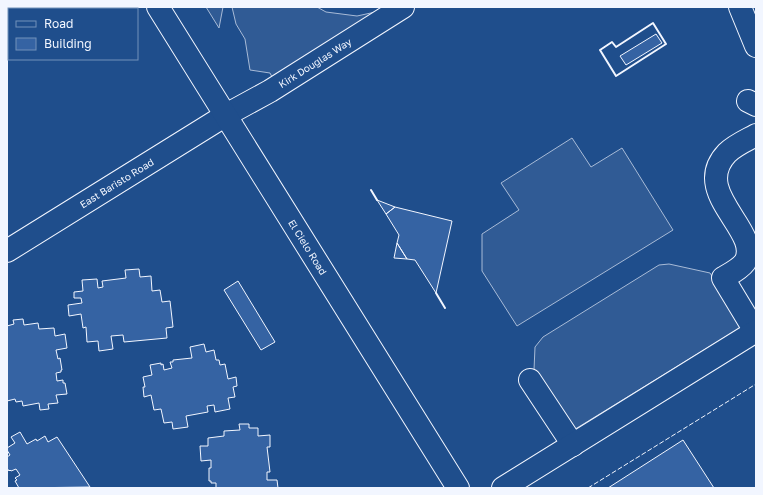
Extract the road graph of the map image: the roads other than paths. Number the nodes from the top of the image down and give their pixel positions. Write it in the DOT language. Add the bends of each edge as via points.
graph roads {
  1 [pos="158,7"];
  2 [pos="403,7"];
  3 [pos="740,7"];
  4 [pos="756,46"];
  5 [pos="226,116"];
  6 [pos="756,135"];
  7 [pos="7,251"];
  8 [pos="756,331"];
  9 [pos="530,380"];
  10 [pos="573,445"];
  11 [pos="458,488"];
  12 [pos="503,488"];
  1 -- 5 [label="main road, El Cielo Road"];
  2 -- 5 [label="main road, Kirk Douglas Way"];
  3 -- 4 [label="main road"];
  5 -- 7 [label="main road, East Baristo Road"];
  5 -- 11 [label="main road, El Cielo Road"];
  6 -- 8 [label="main road" via="728,153 719,168 717,182 722,198 749,245 745,263 723,278"];
  8 -- 10 [label="main road"];
  9 -- 10 [label="main road"];
  10 -- 12 [label="main road"];
}
